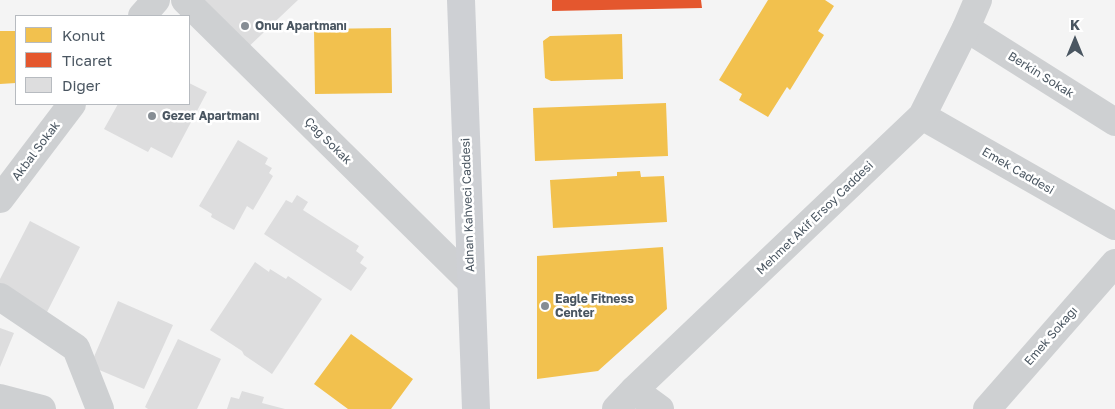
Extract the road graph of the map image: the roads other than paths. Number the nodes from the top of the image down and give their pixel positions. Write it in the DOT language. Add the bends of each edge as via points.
graph roads {
  1 [pos="156,0"];
  2 [pos="185,0"];
  3 [pos="461,0"];
  4 [pos="978,0"];
  5 [pos="143,15"];
  6 [pos="966,28"];
  7 [pos="71,105"];
  8 [pos="922,116"];
  9 [pos="1115,122"];
  10 [pos="0,199"];
  11 [pos="1115,226"];
  12 [pos="1115,263"];
  13 [pos="471,282"];
  14 [pos="0,297"];
  15 [pos="634,390"];
  16 [pos="0,398"];
  17 [pos="42,409"];
  18 [pos="100,409"];
  19 [pos="476,409"];
  20 [pos="616,409"];
  21 [pos="660,409"];
  22 [pos="987,409"];
  1 -- 5 [label="street"];
  2 -- 13 [label="street, Çağ Sokak"];
  3 -- 13 [label="main road, Adnan Kahveci Caddesi"];
  4 -- 6 [label="street, Mehmet Akif Ersoy Caddesi"];
  6 -- 8 [label="street, Mehmet Akif Ersoy Caddesi"];
  6 -- 9 [label="street, Berkin Sokak"];
  7 -- 10 [label="street, Akbal Sokak"];
  8 -- 11 [label="street, Emek Caddesi"];
  8 -- 15 [label="street, Mehmet Akif Ersoy Caddesi"];
  12 -- 22 [label="street, Emek Sokağı"];
  13 -- 19 [label="main road, Adnan Kahveci Caddesi"];
  14 -- 18 [label="street" via="76,348"];
  15 -- 20 [label="street, Mehmet Akif Ersoy Caddesi"];
  15 -- 21 [label="street"];
  16 -- 17 [label="street"];
}
